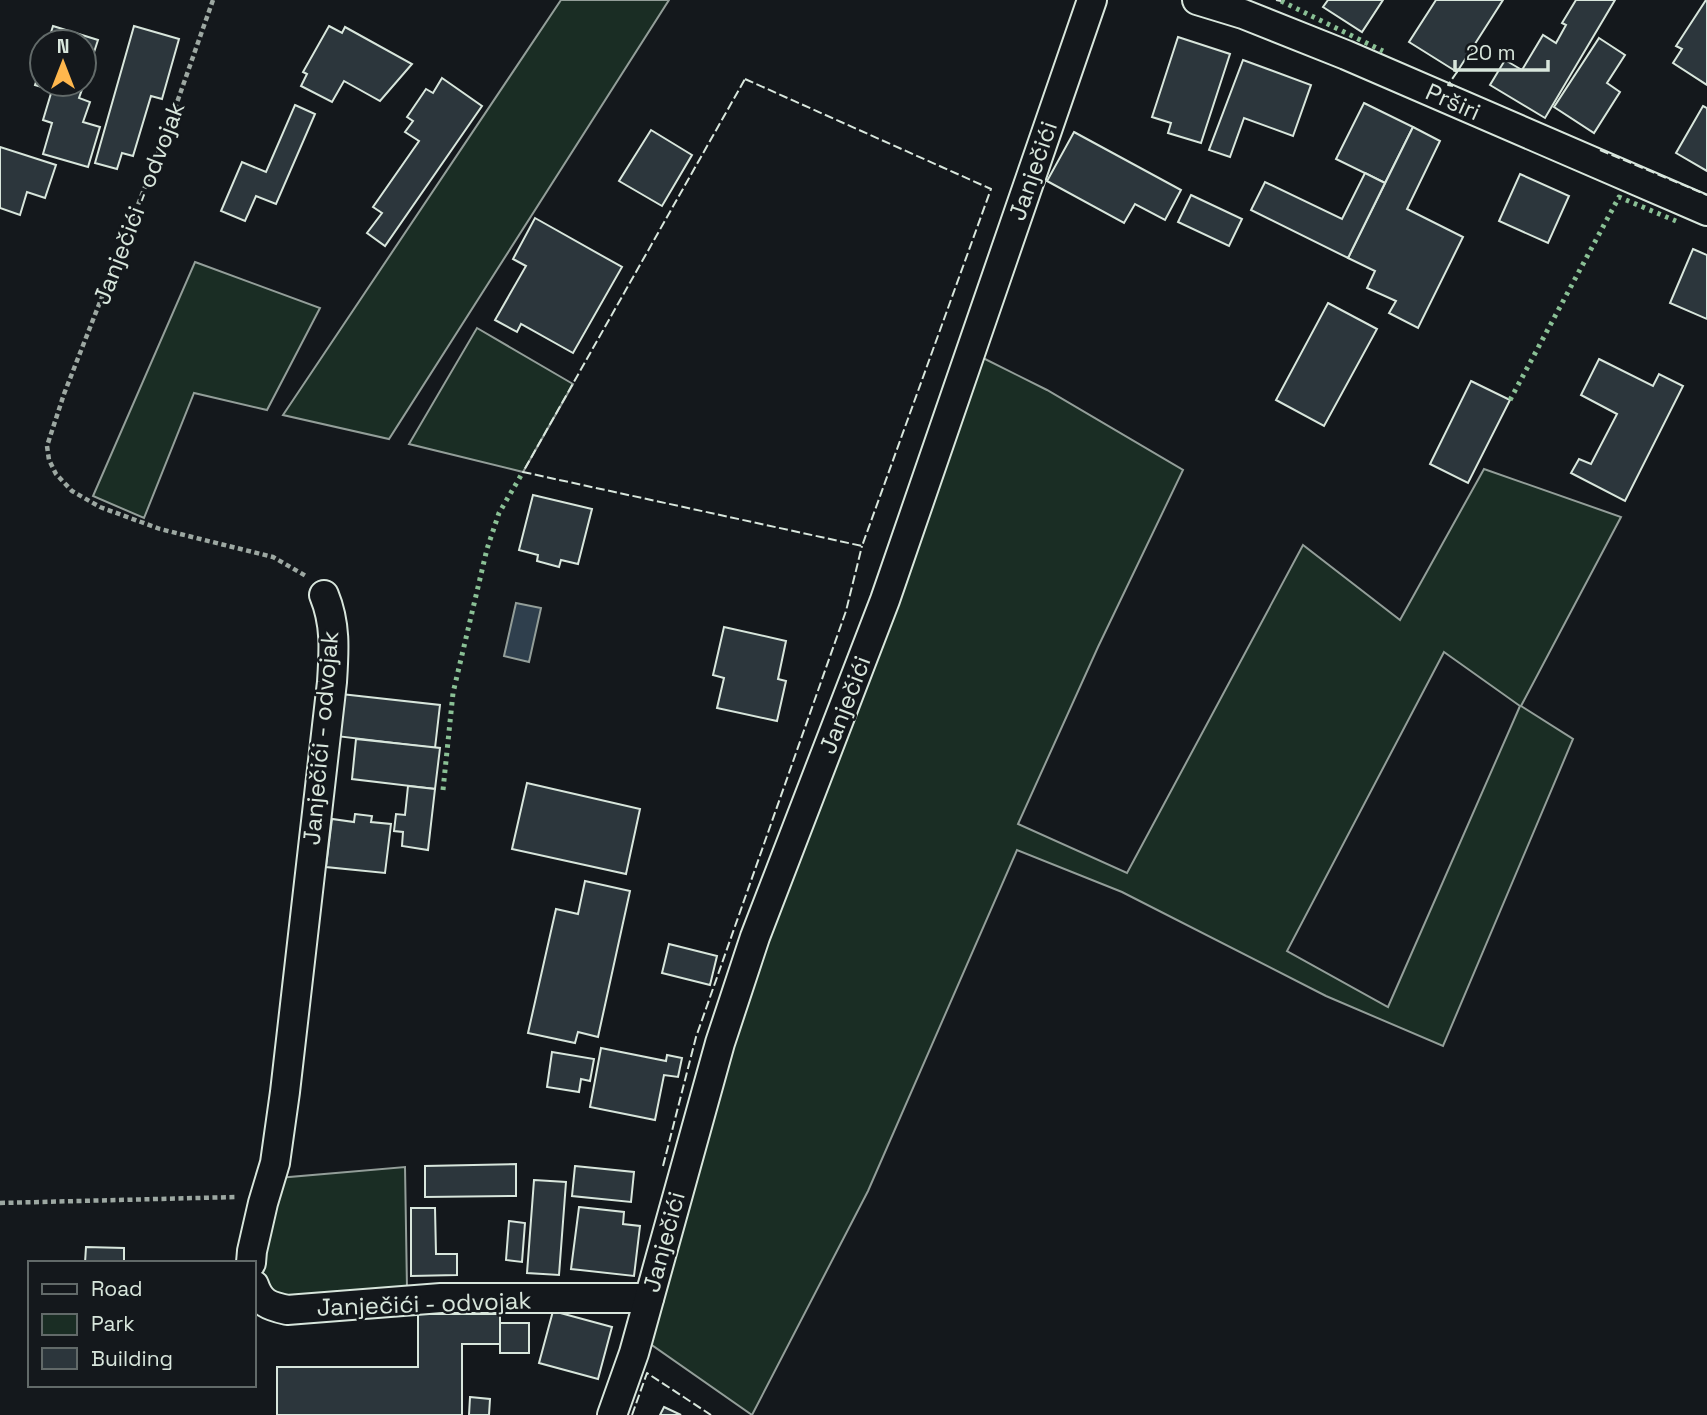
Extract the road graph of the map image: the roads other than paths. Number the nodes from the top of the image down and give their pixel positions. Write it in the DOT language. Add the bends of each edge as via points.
graph roads {
  1 [pos="1092,0"];
  2 [pos="1197,0"];
  3 [pos="1707,211"];
  4 [pos="324,595"];
  5 [pos="251,1261"];
  6 [pos="256,1292"];
  7 [pos="649,1298"];
  8 [pos="612,1415"];
  1 -- 7 [label="street, Janječići" via="885,600 751,951 720,1043"];
  2 -- 3 [label="street, Prširi" via="1346,55"];
  4 -- 5 [label="street, Janječići - odvojak" via="335,638 332,682 285,1092 275,1163"];
  6 -- 7 [label="street, Janječići - odvojak" via="267,1306 287,1310 441,1298"];
  7 -- 8 [label="street, Janječići"];
}
